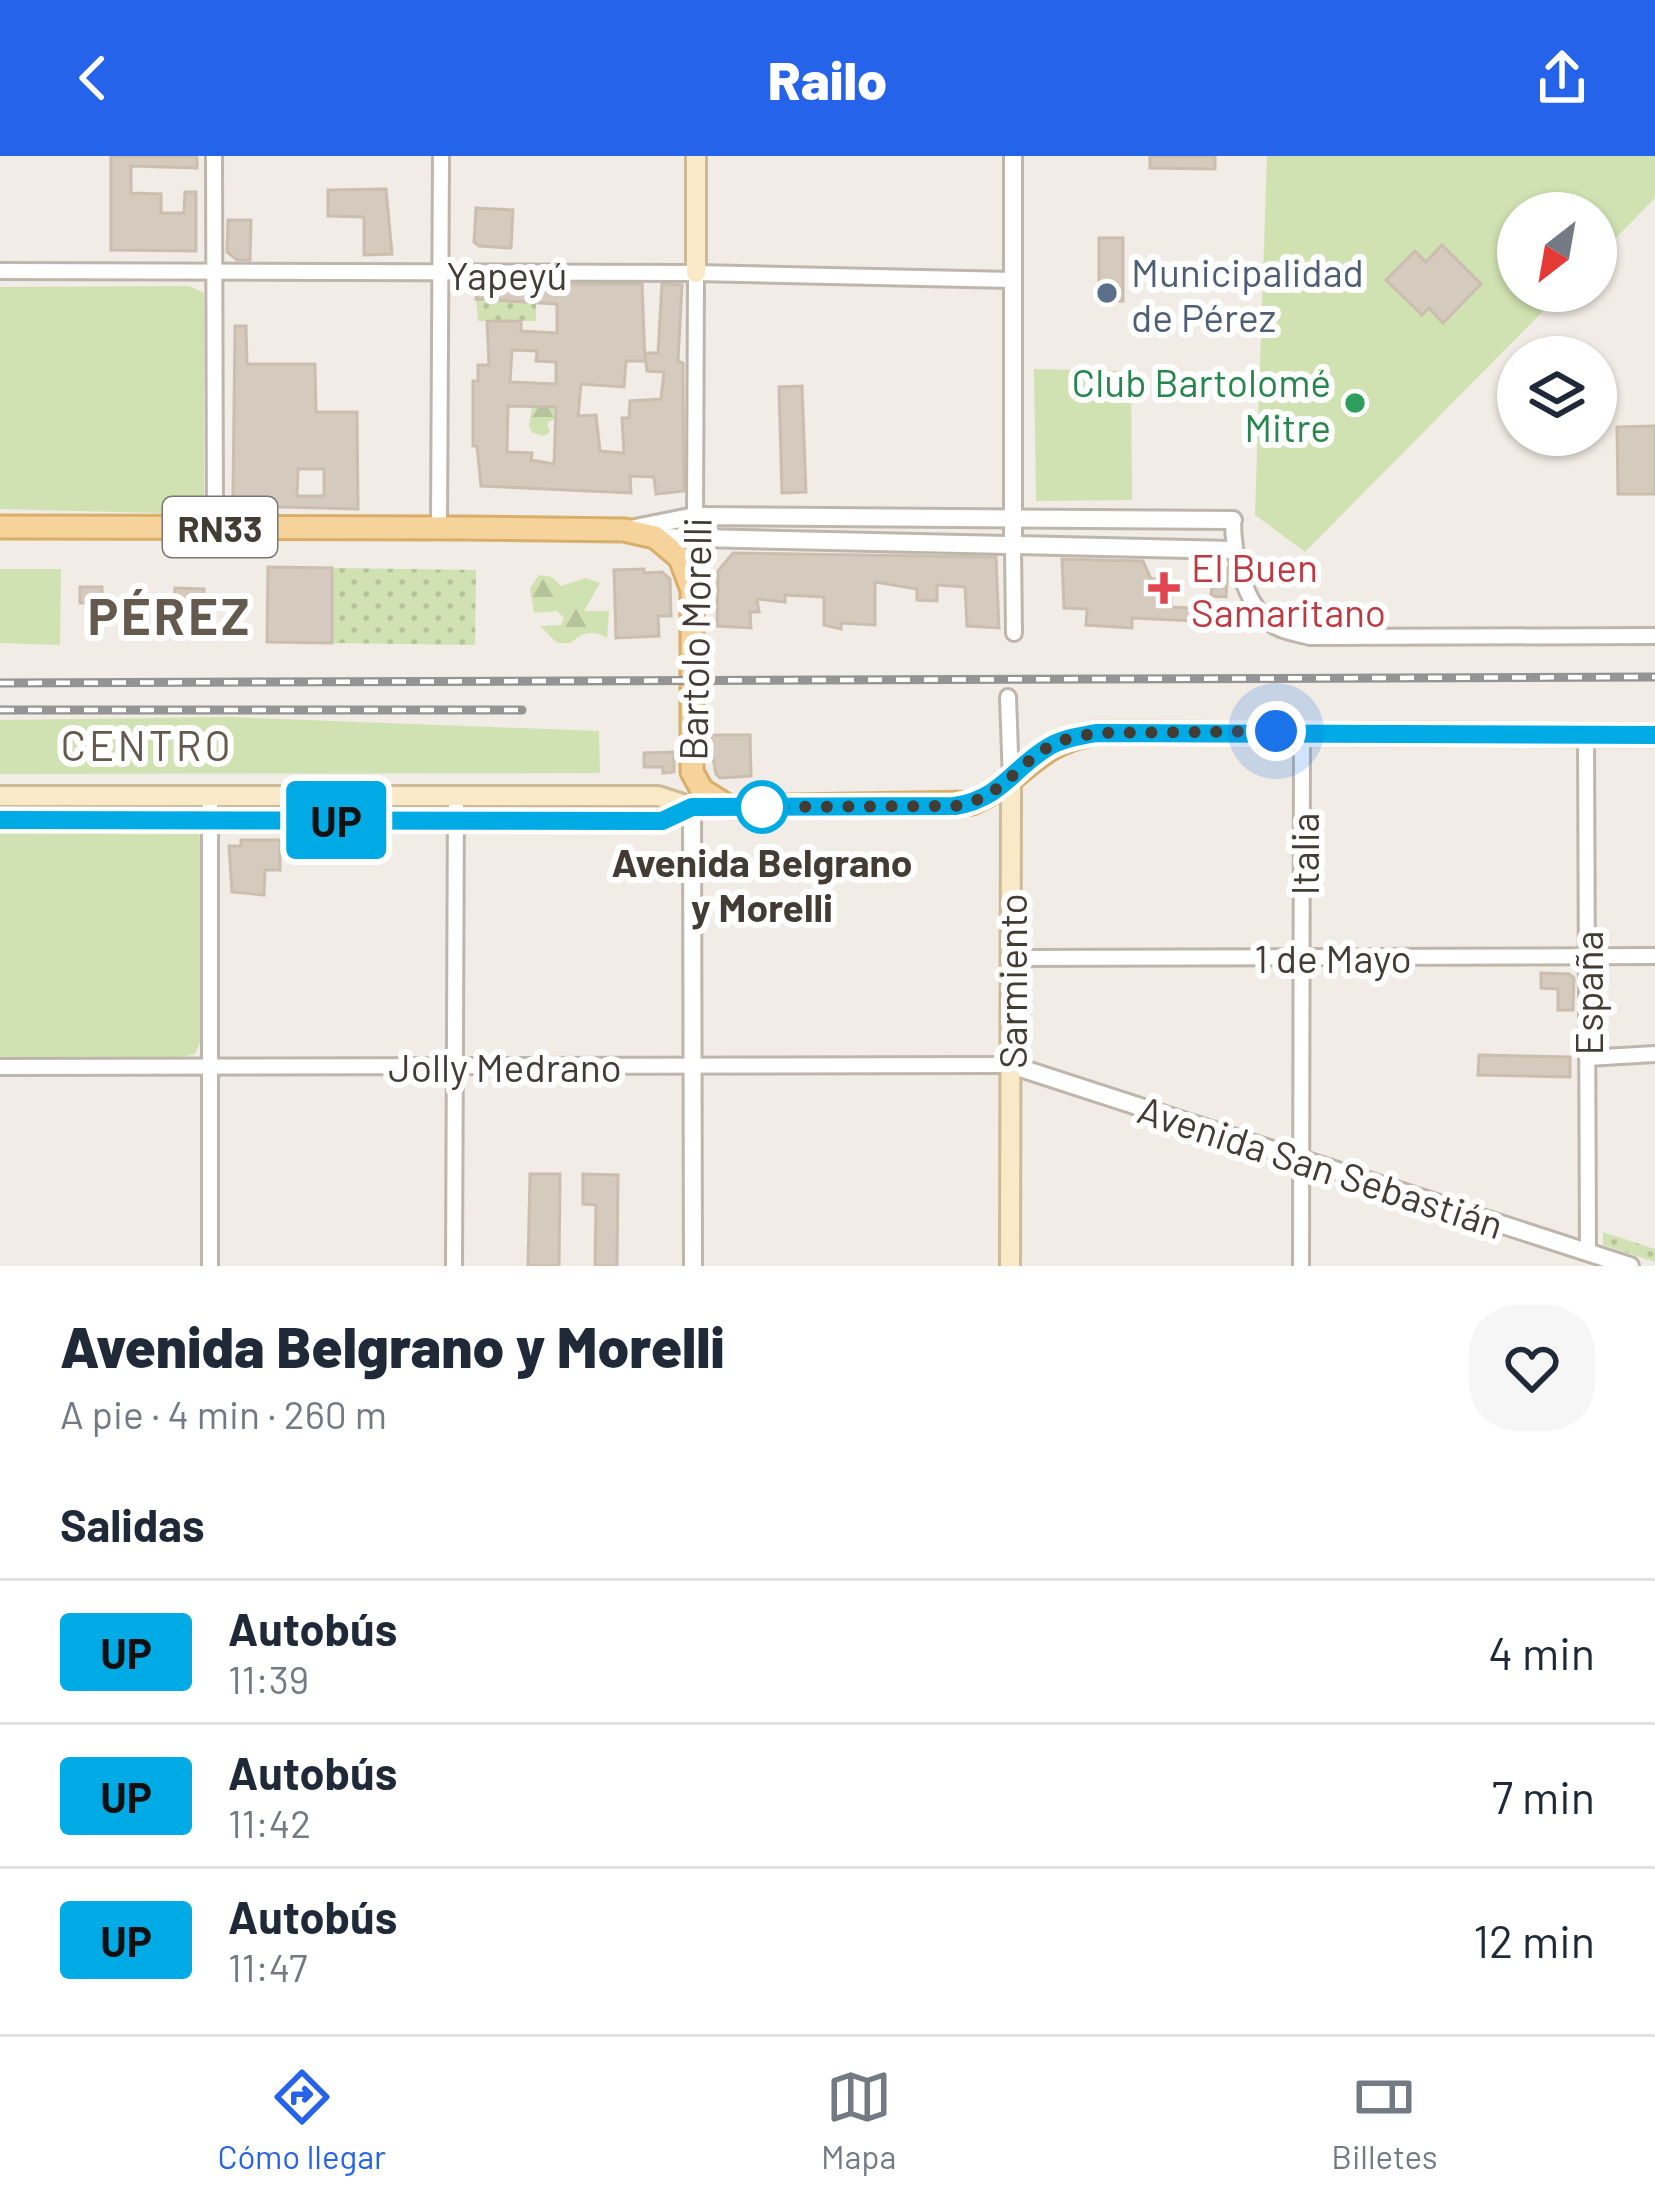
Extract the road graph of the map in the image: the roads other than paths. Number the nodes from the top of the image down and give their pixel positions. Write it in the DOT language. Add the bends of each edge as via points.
graph roads {
  1 [pos="214,156"];
  2 [pos="441,156"];
  3 [pos="696,156"];
  4 [pos="1013,156"];
  5 [pos="0,271"];
  6 [pos="214,273"];
  7 [pos="696,273"];
  8 [pos="440,274"];
  9 [pos="1013,280"];
  10 [pos="695,516"];
  11 [pos="1013,520"];
  12 [pos="1233,520"];
  13 [pos="0,527"];
  14 [pos="215,527"];
  15 [pos="439,527"];
  16 [pos="624,530"];
  17 [pos="655,537"];
  18 [pos="692,540"];
  19 [pos="1013,548"];
  20 [pos="1233,550"];
  21 [pos="688,573"];
  22 [pos="1014,633"];
  23 [pos="1655,636"];
  24 [pos="1008,697"];
  25 [pos="1302,731"];
  26 [pos="1586,734"];
  27 [pos="1655,734"];
  28 [pos="692,772"];
  29 [pos="1011,781"];
  30 [pos="0,796"];
  31 [pos="210,796"];
  32 [pos="455,796"];
  33 [pos="692,807"];
  34 [pos="729,807"];
  35 [pos="0,820"];
  36 [pos="210,820"];
  37 [pos="455,820"];
  38 [pos="1655,956"];
  39 [pos="1303,957"];
  40 [pos="1586,957"];
  41 [pos="1011,958"];
  42 [pos="1655,1054"];
  43 [pos="1587,1058"];
  44 [pos="1011,1065"];
  45 [pos="455,1066"];
  46 [pos="693,1066"];
  47 [pos="0,1067"];
  48 [pos="210,1067"];
  49 [pos="1302,1159"];
  50 [pos="1588,1252"];
  51 [pos="210,1266"];
  52 [pos="454,1266"];
  53 [pos="693,1266"];
  54 [pos="1010,1266"];
  55 [pos="1301,1266"];
  56 [pos="1630,1266"];
  1 -- 6 [label="street"];
  2 -- 8 [label="street"];
  3 -- 7 [label="main road, Bartolo Morelli"];
  4 -- 9 [label="street"];
  5 -- 6 [label="street, Yapeyú"];
  6 -- 8 [label="street, Yapeyú"];
  6 -- 14 [label="street"];
  7 -- 8 [label="street, Yapeyú"];
  7 -- 9 [label="street, Yapeyú"];
  7 -- 10 [label="street, Bartolo Morelli"];
  8 -- 15 [label="street"];
  9 -- 11 [label="street"];
  10 -- 11 [label="street"];
  10 -- 16 [label="street"];
  10 -- 18 [label="street, Bartolo Morelli"];
  11 -- 12 [label="street"];
  11 -- 19 [label="street"];
  12 -- 20 [label="street"];
  13 -- 14 [label="main road, RN33"];
  14 -- 15 [label="main road, RN33"];
  15 -- 16 [label="main road, RN33"];
  16 -- 17 [label="main road, RN33"];
  17 -- 18 [label="street"];
  17 -- 21 [label="main road"];
  18 -- 19 [label="street"];
  18 -- 21 [label="street, Bartolo Morelli"];
  19 -- 20 [label="street"];
  19 -- 22 [label="street"];
  20 -- 23 [label="street" via="1274,626 1310,637"];
  21 -- 28 [label="main road, Bartolo Morelli"];
  24 -- 29 [label="street, Sarmiento"];
  25 -- 26 [label="main road"];
  25 -- 29 [label="main road" via="1096,733 1052,745"];
  25 -- 39 [label="street, Italia"];
  26 -- 27 [label="main road"];
  26 -- 40 [label="street, España"];
  28 -- 33 [label="main road, Bartolo Morelli"];
  28 -- 34 [label="main road" via="702,790"];
  29 -- 34 [label="main road" via="955,806"];
  29 -- 41 [label="main road, Sarmiento"];
  30 -- 31 [label="main road"];
  31 -- 32 [label="main road"];
  31 -- 36 [label="street"];
  32 -- 33 [label="main road" via="658,796"];
  32 -- 37 [label="street"];
  33 -- 34 [label="main road"];
  33 -- 37 [label="main road" via="662,821"];
  33 -- 46 [label="street, Bartolo Morelli"];
  35 -- 36 [label="main road"];
  36 -- 37 [label="main road"];
  36 -- 48 [label="street"];
  37 -- 45 [label="street"];
  38 -- 40 [label="street, 1 de Mayo"];
  39 -- 40 [label="street, 1 de Mayo"];
  39 -- 41 [label="street, 1 de Mayo"];
  39 -- 49 [label="street, Italia"];
  40 -- 43 [label="street, España"];
  41 -- 44 [label="main road, Sarmiento"];
  42 -- 43 [label="street"];
  43 -- 50 [label="street, España"];
  44 -- 46 [label="street, Jolly Medrano"];
  44 -- 49 [label="street, Avenida San Sebastián"];
  44 -- 54 [label="main road, Sarmiento"];
  45 -- 46 [label="street, Jolly Medrano"];
  45 -- 48 [label="street, Jolly Medrano"];
  45 -- 52 [label="street"];
  46 -- 53 [label="street, Bartolo Morelli"];
  47 -- 48 [label="street, Jolly Medrano"];
  48 -- 51 [label="street"];
  49 -- 50 [label="street, Avenida San Sebastián"];
  49 -- 55 [label="street, Italia"];
  50 -- 56 [label="street, Avenida San Sebastián"];
}
